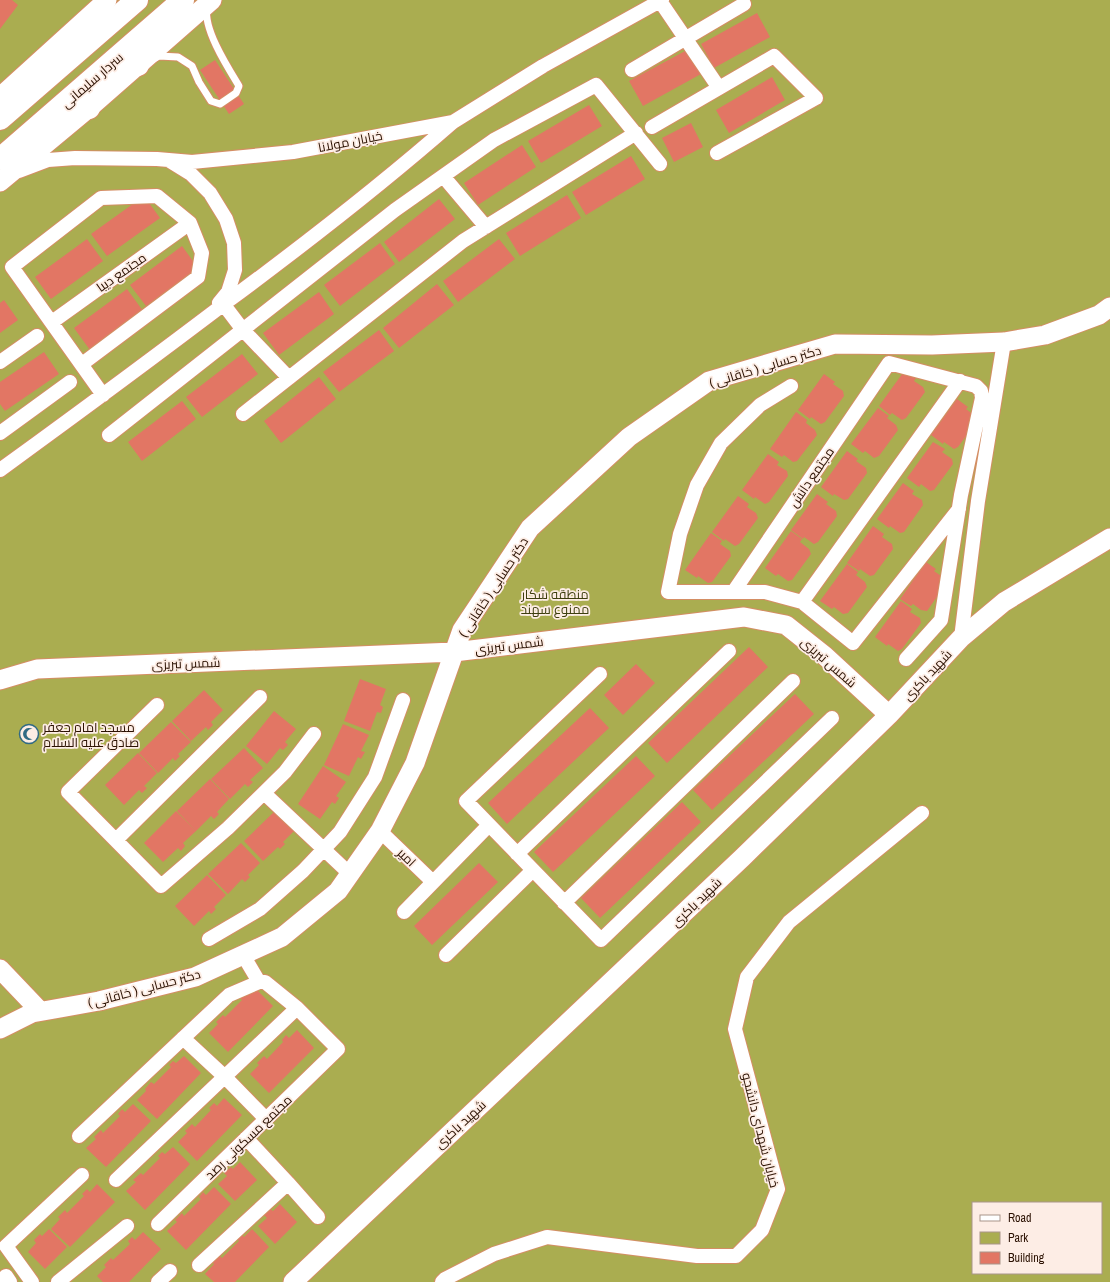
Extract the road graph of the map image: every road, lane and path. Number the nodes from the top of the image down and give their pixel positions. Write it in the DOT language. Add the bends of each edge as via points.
graph roads {
  1 [pos="107,0"];
  2 [pos="137,0"];
  3 [pos="183,0"];
  4 [pos="210,1"];
  5 [pos="661,1"];
  6 [pos="744,4"];
  7 [pos="685,38"];
  8 [pos="138,65"];
  9 [pos="632,70"];
  10 [pos="100,73"];
  11 [pos="719,88"];
  12 [pos="0,97"];
  13 [pos="90,108"];
  14 [pos="0,119"];
  15 [pos="453,122"];
  16 [pos="652,127"];
  17 [pos="636,133"];
  18 [pos="58,135"];
  19 [pos="717,153"];
  20 [pos="74,158"];
  21 [pos="168,160"];
  22 [pos="660,164"];
  23 [pos="3,172"];
  24 [pos="443,176"];
  25 [pos="190,223"];
  26 [pos="486,227"];
  27 [pos="224,304"];
  28 [pos="1110,307"];
  29 [pos="204,320"];
  30 [pos="52,322"];
  31 [pos="243,330"];
  32 [pos="37,336"];
  33 [pos="1004,342"];
  34 [pos="0,362"];
  35 [pos="82,364"];
  36 [pos="289,378"];
  37 [pos="960,381"];
  38 [pos="70,382"];
  39 [pos="791,386"];
  40 [pos="103,395"];
  41 [pos="243,414"];
  42 [pos="0,433"];
  43 [pos="109,435"];
  44 [pos="0,470"];
  45 [pos="960,501"];
  46 [pos="978,501"];
  47 [pos="1110,538"];
  48 [pos="734,591"];
  49 [pos="802,602"];
  50 [pos="961,638"];
  51 [pos="729,651"];
  52 [pos="454,652"];
  53 [pos="906,659"];
  54 [pos="600,674"];
  55 [pos="0,680"];
  56 [pos="793,681"];
  57 [pos="260,697"];
  58 [pos="403,700"];
  59 [pos="156,705"];
  60 [pos="889,715"];
  61 [pos="832,718"];
  62 [pos="314,734"];
  63 [pos="264,793"];
  64 [pos="922,813"];
  65 [pos="489,825"];
  66 [pos="380,831"];
  67 [pos="116,840"];
  68 [pos="324,849"];
  69 [pos="517,854"];
  70 [pos="533,870"];
  71 [pos="350,874"];
  72 [pos="433,882"];
  73 [pos="564,903"];
  74 [pos="404,912"];
  75 [pos="209,939"];
  76 [pos="446,954"];
  77 [pos="243,955"];
  78 [pos="0,969"];
  79 [pos="259,982"];
  80 [pos="297,1008"];
  81 [pos="40,1011"];
  82 [pos="0,1029"];
  83 [pos="183,1038"];
  84 [pos="225,1077"];
  85 [pos="266,1119"];
  86 [pos="78,1136"];
  87 [pos="246,1138"];
  88 [pos="82,1175"];
  89 [pos="116,1180"];
  90 [pos="288,1183"];
  91 [pos="318,1217"];
  92 [pos="158,1224"];
  93 [pos="127,1226"];
  94 [pos="199,1265"];
  95 [pos="170,1271"];
  96 [pos="0,1281"];
  97 [pos="10,1282"];
  98 [pos="32,1282"];
  99 [pos="58,1282"];
  100 [pos="158,1282"];
  101 [pos="293,1282"];
  102 [pos="442,1282"];
  1 -- 12 [label="street"];
  2 -- 14 [label="main road"];
  3 -- 10 [label="main road, سردار سلیمانی"];
  4 -- 8 [label="street"];
  4 -- 8 [label="lane" via="206,16 211,32 239,86 236,93 220,104 211,101 192,66 178,57 159,56"];
  5 -- 7 [label="street"];
  5 -- 15 [label="street, خیابان مولانا" via="543,66"];
  6 -- 7 [label="street"];
  7 -- 9 [label="street"];
  7 -- 11 [label="street"];
  8 -- 10 [label="main road"];
  8 -- 13 [label="street"];
  10 -- 13 [label="main road"];
  10 -- 23 [label="main road, سردار سلیمانی"];
  11 -- 16 [label="street"];
  11 -- 19 [label="street" via="774,56 816,98"];
  13 -- 18 [label="street"];
  15 -- 21 [label="street, خیابان مولانا" via="293,152 192,162"];
  15 -- 27 [label="street" via="367,194"];
  17 -- 22 [label="street"];
  17 -- 24 [label="street" via="596,85 494,140"];
  17 -- 26 [label="street"];
  18 -- 20 [label="street" via="62,152"];
  18 -- 23 [label="street"];
  20 -- 21 [label="street, خیابان مولانا"];
  20 -- 23 [label="street, خیابان مولانا" via="48,160"];
  21 -- 29 [label="street" via="191,174 210,193 226,220 234,243 235,270 228,292"];
  24 -- 26 [label="street"];
  24 -- 31 [label="street" via="395,210"];
  25 -- 30 [label="street, مجتمع دیبا"];
  25 -- 30 [label="street" via="156,196 101,198 12,267"];
  25 -- 35 [label="street" via="202,253 198,278"];
  26 -- 36 [label="street" via="463,241"];
  27 -- 29 [label="street"];
  27 -- 31 [label="street"];
  28 -- 33 [label="street, دکتر حسابی ( خاقانی )" via="1099,315 1045,335"];
  29 -- 40 [label="street"];
  30 -- 35 [label="street"];
  31 -- 36 [label="street"];
  31 -- 43 [label="street"];
  32 -- 34 [label="street"];
  33 -- 46 [label="street"];
  33 -- 52 [label="street, دکتر حسابی ( خاقانی )" via="932,345 835,344 709,381 629,437 530,528 462,630"];
  35 -- 40 [label="street"];
  36 -- 41 [label="street"];
  37 -- 45 [label="street" via="976,386 981,391 982,398"];
  37 -- 48 [label="street, مجتمع دانش" via="889,364"];
  37 -- 49 [label="street"];
  38 -- 42 [label="street"];
  39 -- 48 [label="street" via="760,405 721,443 697,485 680,534 668,592"];
  40 -- 44 [label="street"];
  45 -- 46 [label="street"];
  45 -- 49 [label="street" via="853,643"];
  45 -- 53 [label="street" via="941,620"];
  46 -- 50 [label="street"];
  47 -- 50 [label="street, شهید باکری" via="1004,602"];
  48 -- 49 [label="street" via="765,592"];
  50 -- 60 [label="street, شهید باکری"];
  51 -- 69 [label="street"];
  52 -- 55 [label="street, شمس تبریزی" via="37,669"];
  52 -- 60 [label="street, شمس تبریزی" via="744,617 786,625 825,656"];
  52 -- 66 [label="street, دکتر حسابی ( خاقانی )" via="415,764"];
  54 -- 65 [label="street" via="466,802"];
  56 -- 73 [label="street"];
  57 -- 67 [label="street"];
  58 -- 68 [label="street" via="375,777 340,832"];
  59 -- 67 [label="street" via="68,792"];
  60 -- 101 [label="street, شهید باکری" via="736,864"];
  61 -- 73 [label="street" via="601,940"];
  62 -- 63 [label="street" via="285,772"];
  63 -- 67 [label="street" via="161,886"];
  63 -- 68 [label="street"];
  64 -- 102 [label="street, خیابان شهدای دانشجو" via="789,922 747,978 735,1029 778,1189 762,1230 736,1256 697,1256 547,1236 494,1254"];
  65 -- 69 [label="street"];
  65 -- 72 [label="street"];
  66 -- 71 [label="street, دکتر حسابی ( خاقانی )"];
  66 -- 72 [label="street, امیر"];
  68 -- 71 [label="street"];
  68 -- 75 [label="street" via="303,872 260,909"];
  69 -- 70 [label="street"];
  70 -- 73 [label="street"];
  70 -- 76 [label="street"];
  71 -- 77 [label="street, دکتر حسابی ( خاقانی )" via="338,891 282,936"];
  72 -- 74 [label="street"];
  77 -- 79 [label="street"];
  77 -- 81 [label="street, دکتر حسابی ( خاقانی )" via="195,977 99,1001"];
  78 -- 81 [label="street"];
  79 -- 80 [label="street" via="265,982"];
  79 -- 83 [label="street" via="230,995"];
  80 -- 84 [label="street"];
  80 -- 85 [label="street, مجتمع مسکونی رصد" via="338,1049"];
  81 -- 82 [label="street, دکتر حسابی ( خاقانی )"];
  83 -- 84 [label="street"];
  83 -- 86 [label="street"];
  84 -- 85 [label="street"];
  84 -- 89 [label="street"];
  85 -- 87 [label="street, مجتمع مسکونی رصد"];
  87 -- 90 [label="street"];
  87 -- 92 [label="street, مجتمع مسکونی رصد"];
  88 -- 98 [label="street" via="6,1246"];
  90 -- 91 [label="street"];
  90 -- 94 [label="street"];
  93 -- 99 [label="street"];
  95 -- 100 [label="street"];
  96 -- 97 [label="street" via="6,1276"];
}
